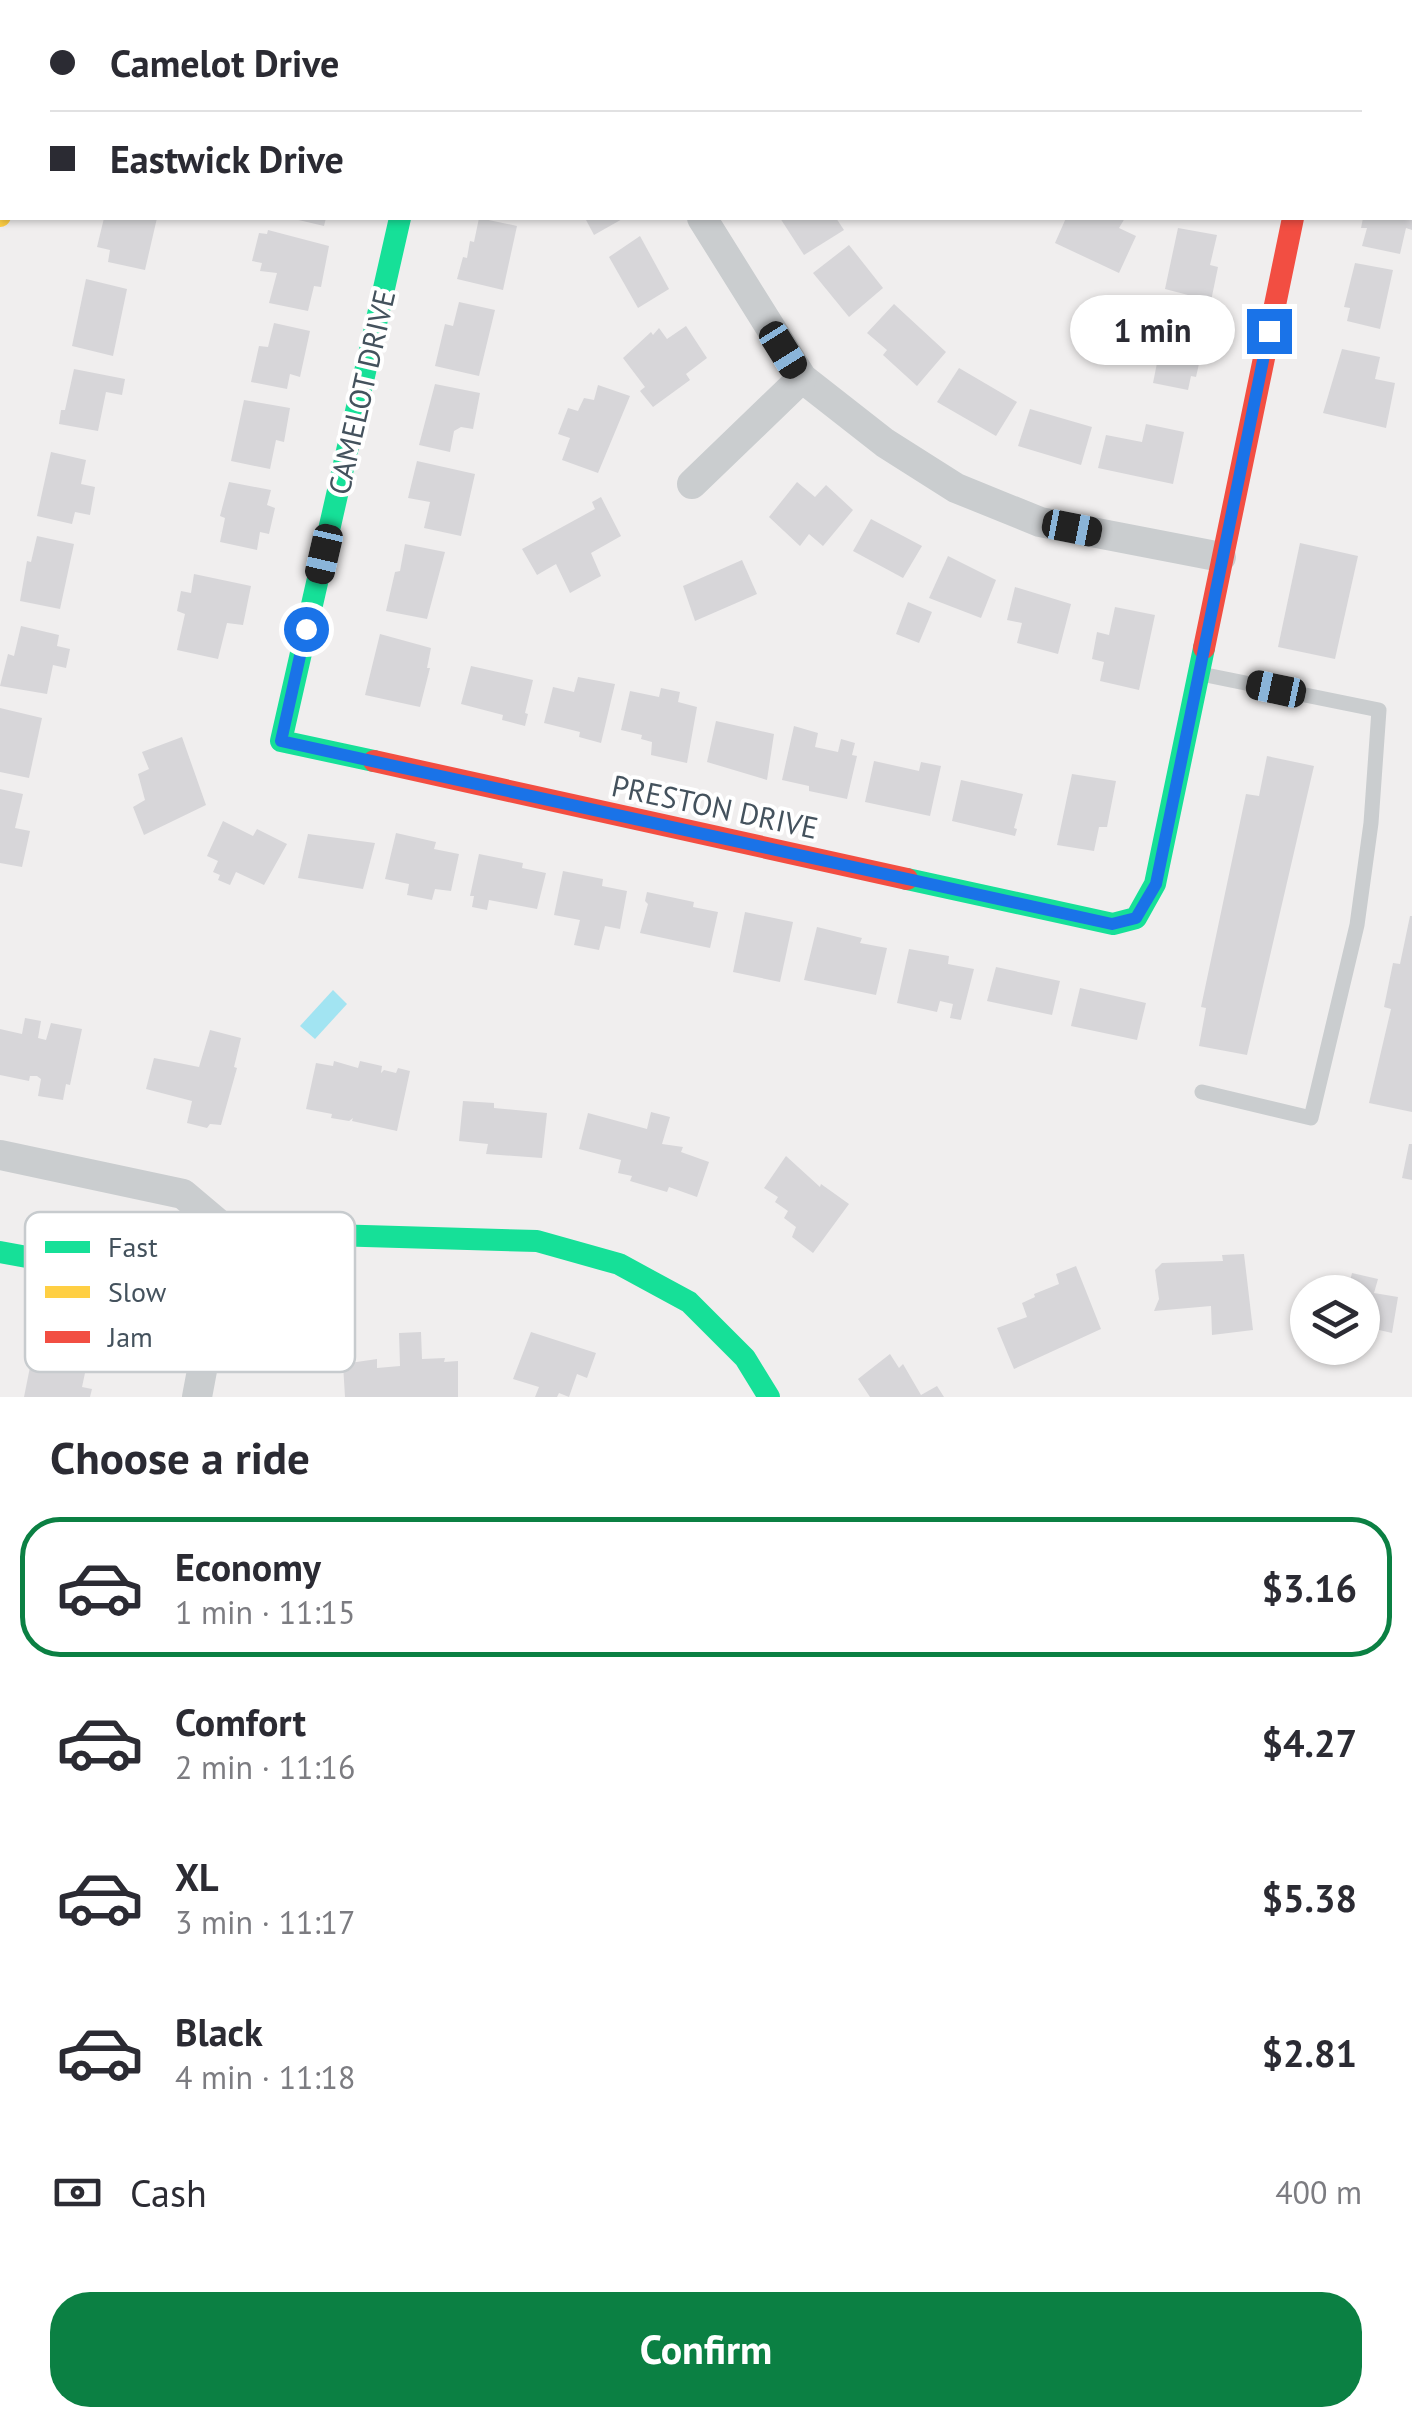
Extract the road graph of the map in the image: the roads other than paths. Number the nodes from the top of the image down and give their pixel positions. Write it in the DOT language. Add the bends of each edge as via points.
graph roads {
  1 [pos="400,220"];
  2 [pos="703,220"];
  3 [pos="1294,220"];
  4 [pos="802,378"];
  5 [pos="692,484"];
  6 [pos="1221,557"];
  7 [pos="1197,673"];
  8 [pos="281,741"];
  9 [pos="1202,1092"];
  10 [pos="0,1155"];
  11 [pos="204,1212"];
  12 [pos="355,1236"];
  13 [pos="0,1252"];
  14 [pos="25,1257"];
  15 [pos="202,1372"];
  16 [pos="197,1397"];
  17 [pos="770,1397"];
  1 -- 8 [label="street, CAMELOT DRIVE"];
  2 -- 4 [label="street"];
  3 -- 6 [label="street"];
  4 -- 5 [label="street"];
  4 -- 6 [label="street" via="956,488 1040,522"];
  6 -- 7 [label="street"];
  7 -- 8 [label="street, PRESTON DRIVE" via="1156,884 1136,918 1112,924"];
  7 -- 9 [label="lane" via="1379,710 1357,925 1312,1118"];
  10 -- 11 [label="street" via="183,1194"];
  12 -- 17 [label="street" via="537,1241 619,1264 689,1302 745,1358"];
  13 -- 14 [label="street"];
  15 -- 16 [label="street"];
}
